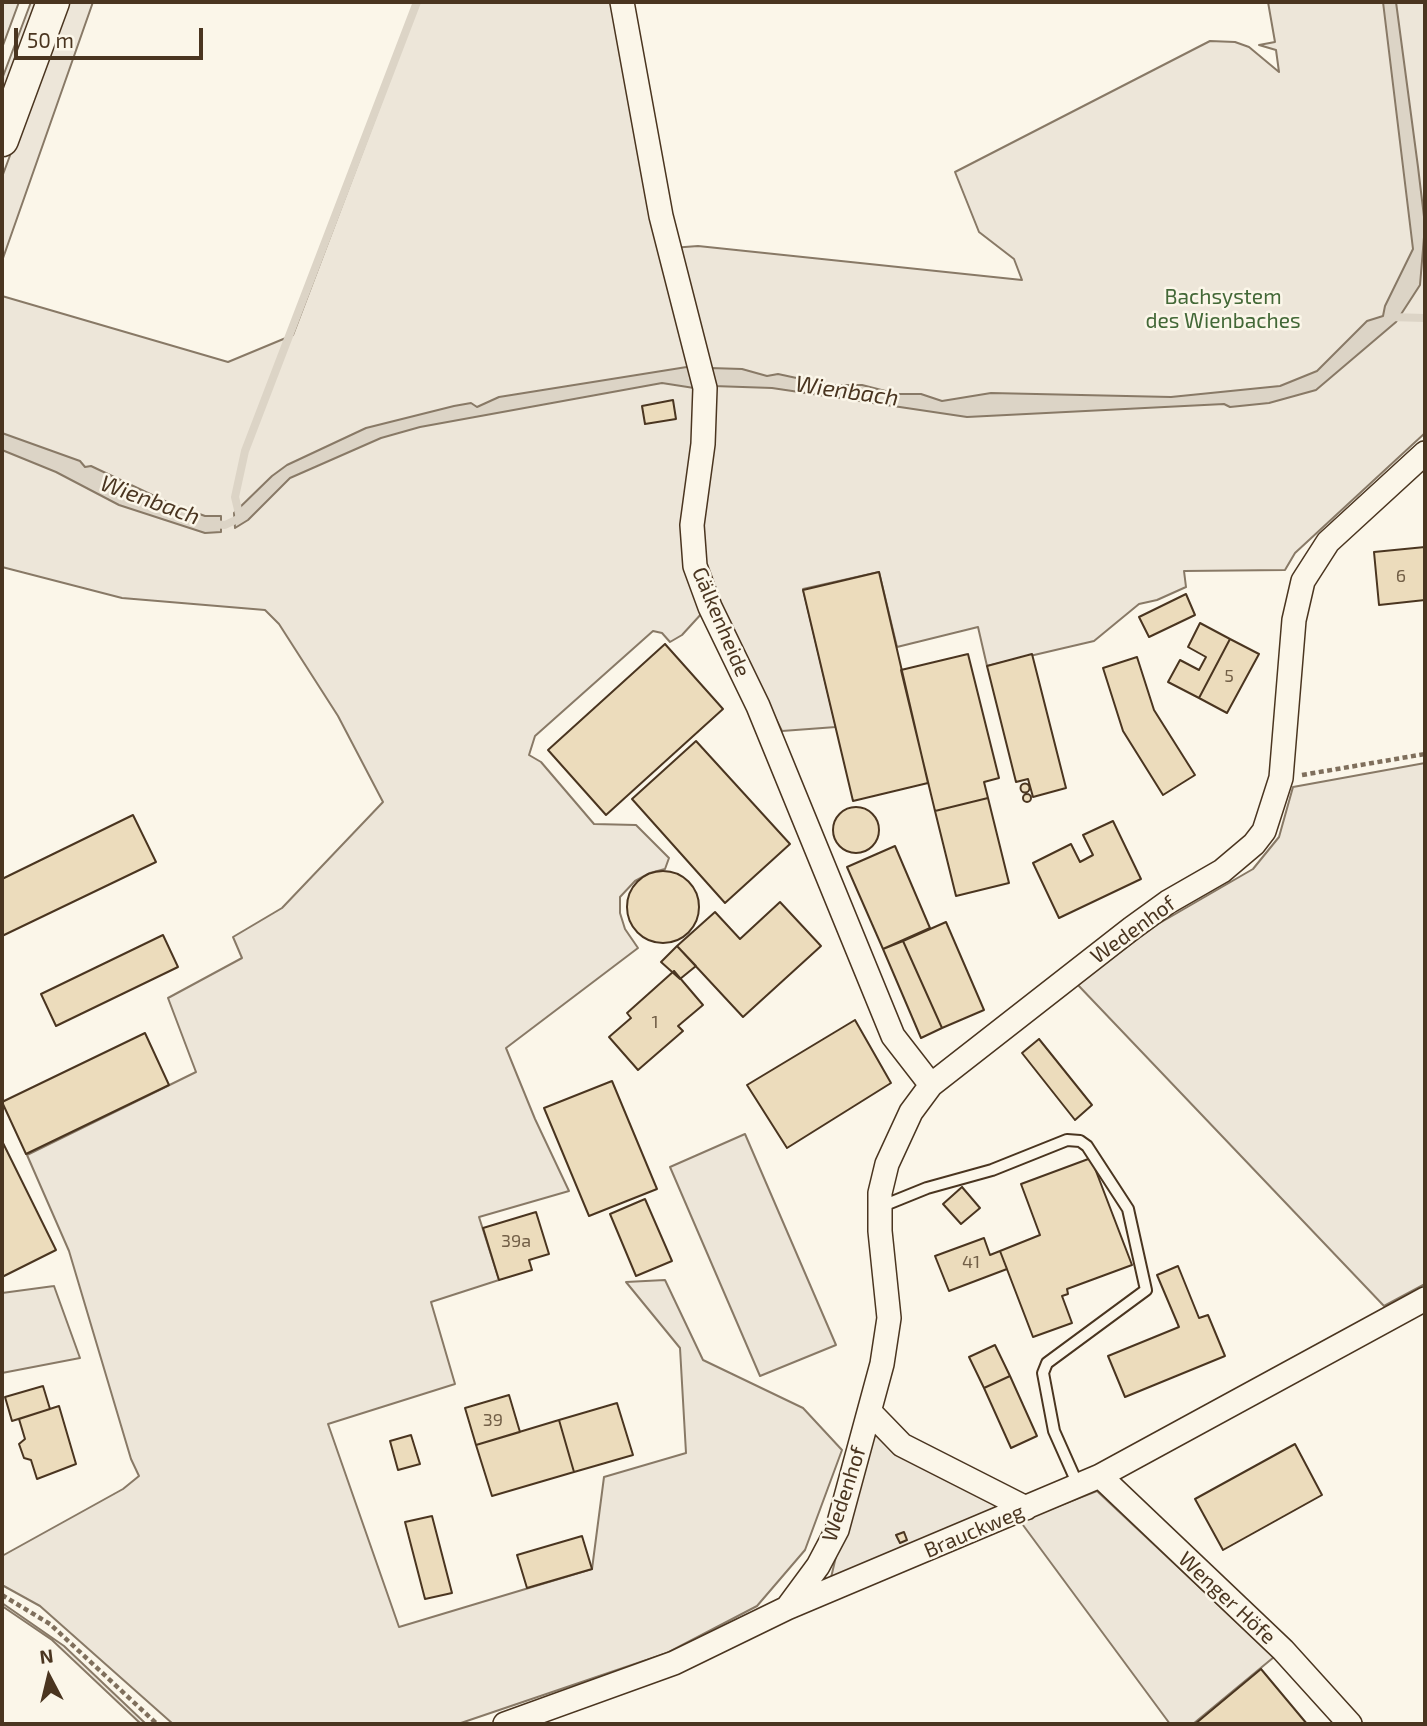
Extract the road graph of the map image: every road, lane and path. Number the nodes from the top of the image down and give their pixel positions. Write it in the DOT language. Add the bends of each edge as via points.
graph roads {
  1 [pos="53,2"];
  2 [pos="622,2"];
  3 [pos="2,141"];
  4 [pos="1425,453"];
  5 [pos="1425,754"];
  6 [pos="1281,778"];
  7 [pos="931,1085"];
  8 [pos="880,1207"];
  9 [pos="1425,1299"];
  10 [pos="870,1412"];
  11 [pos="1100,1476"];
  12 [pos="1078,1486"];
  13 [pos="1027,1508"];
  14 [pos="2,1595"];
  15 [pos="787,1608"];
  16 [pos="157,1724"];
  17 [pos="505,1724"];
  18 [pos="1350,1724"];
  1 -- 3 [label="street"];
  2 -- 7 [label="street, Gälkenheide" via="661,216 700,357 705,396 692,525 695,566 758,706 893,1036"];
  4 -- 6 [label="street, Wedenhof" via="1328,542 1303,581 1294,620"];
  5 -- 6 [label="path"];
  6 -- 7 [label="street, Wedenhof" via="1264,831 1242,857 1132,928"];
  7 -- 8 [label="street, Wedenhof" via="911,1112 887,1164"];
  8 -- 10 [label="street, Wedenhof" via="889,1318"];
  8 -- 12 [label="lane" via="1067,1140 1087,1146 1128,1209 1146,1290 1047,1363 1043,1373 1054,1431"];
  9 -- 11 [label="street, Brauckweg"];
  10 -- 13 [label="street, Wedenhof" via="902,1445"];
  10 -- 15 [label="street, Wedenhof" via="836,1530 818,1566"];
  11 -- 12 [label="street, Brauckweg"];
  11 -- 18 [label="street, Wenger Höfe" via="1283,1650"];
  12 -- 13 [label="street, Brauckweg"];
  13 -- 15 [label="street, Brauckweg"];
  14 -- 16 [label="path" via="50,1624"];
  15 -- 17 [label="street, Brauckweg" via="674,1663"];
}
